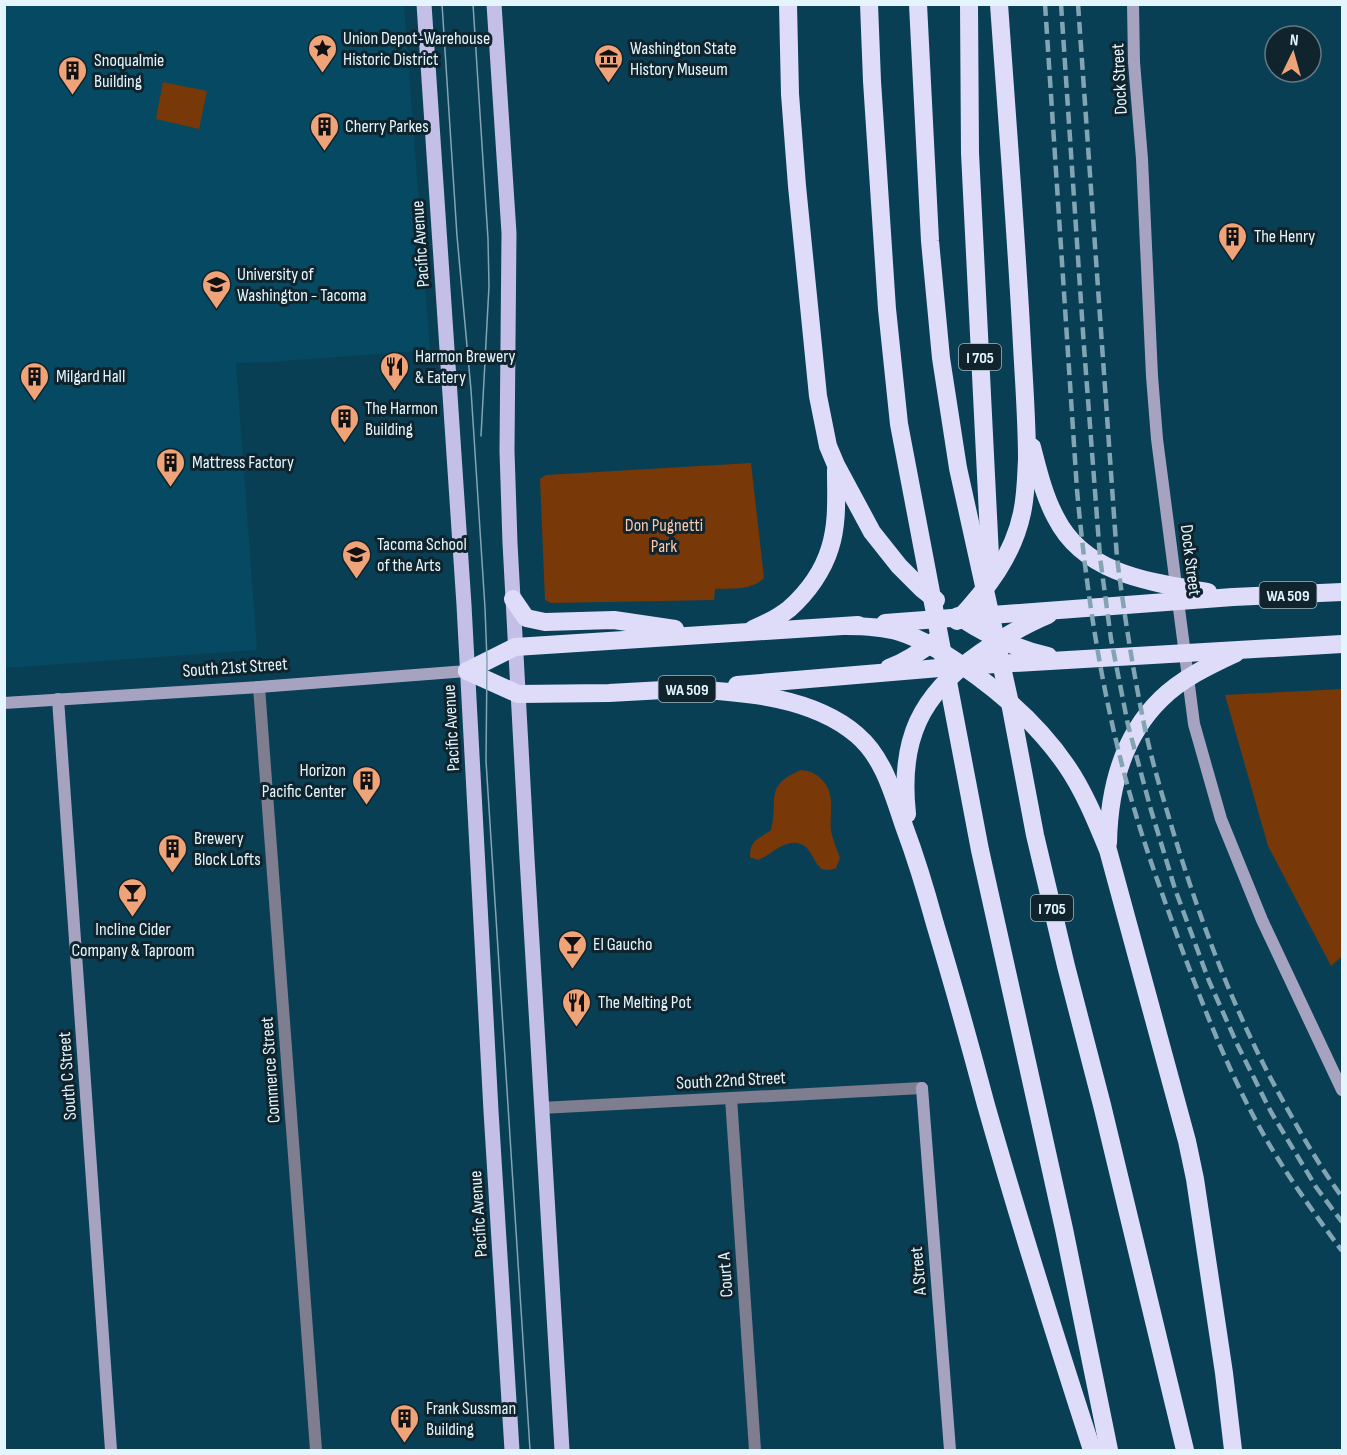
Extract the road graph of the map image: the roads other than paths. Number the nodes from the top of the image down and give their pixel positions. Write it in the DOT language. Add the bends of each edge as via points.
graph roads {
  1 [pos="424,4"];
  2 [pos="494,4"];
  3 [pos="788,4"];
  4 [pos="869,4"];
  5 [pos="918,4"];
  6 [pos="969,4"];
  7 [pos="999,4"];
  8 [pos="1133,4"];
  9 [pos="1027,431"];
  10 [pos="836,465"];
  11 [pos="1342,592"];
  12 [pos="1233,597"];
  13 [pos="513,599"];
  14 [pos="1066,609"];
  15 [pos="960,618"];
  16 [pos="846,626"];
  17 [pos="747,632"];
  18 [pos="712,634"];
  19 [pos="1000,640"];
  20 [pos="1342,644"];
  21 [pos="930,645"];
  22 [pos="515,647"];
  23 [pos="1244,650"];
  24 [pos="1070,660"];
  25 [pos="963,666"];
  26 [pos="467,671"];
  27 [pos="857,675"];
  28 [pos="259,687"];
  29 [pos="688,689"];
  30 [pos="518,694"];
  31 [pos="58,699"];
  32 [pos="4,703"];
  33 [pos="1011,708"];
  34 [pos="901,802"];
  35 [pos="1108,850"];
  36 [pos="922,1088"];
  37 [pos="1342,1090"];
  38 [pos="731,1098"];
  39 [pos="541,1108"];
  40 [pos="111,1450"];
  41 [pos="316,1450"];
  42 [pos="512,1450"];
  43 [pos="562,1450"];
  44 [pos="755,1450"];
  45 [pos="950,1450"];
  46 [pos="1092,1450"];
  47 [pos="1109,1450"];
  48 [pos="1185,1450"];
  49 [pos="1233,1450"];
  1 -- 26 [label="main road, Pacific Avenue"];
  2 -- 13 [label="main road" via="509,233 507,451"];
  3 -- 10 [label="highway" via="796,186 807,298 818,396"];
  4 -- 47 [label="highway" via="887,309 899,424 980,850"];
  5 -- 33 [label="highway" via="930,241 941,358 958,468"];
  6 -- 33 [label="highway, I 705" via="970,153 991,580"];
  7 -- 9 [label="highway"];
  8 -- 37 [label="street, Dock Street" via="1157,439 1194,724 1221,819 1262,920"];
  9 -- 12 [label="highway" via="1056,519 1081,550 1099,563 1135,578"];
  9 -- 15 [label="highway" via="1024,498 1010,550 1000,570"];
  10 -- 15 [label="highway" via="884,548 922,589"];
  10 -- 17 [label="highway" via="835,519 824,563 789,609"];
  11 -- 12 [label="highway, WA 509"];
  12 -- 14 [label="highway, WA 509"];
  13 -- 18 [label="highway" via="526,618 545,622 614,620"];
  13 -- 22 [label="main road"];
  14 -- 15 [label="highway, WA 509"];
  14 -- 19 [label="highway" via="1032,621"];
  15 -- 16 [label="highway, WA 509"];
  15 -- 19 [label="highway"];
  15 -- 21 [label="highway"];
  16 -- 17 [label="highway, WA 509"];
  16 -- 21 [label="highway" via="891,630"];
  17 -- 18 [label="highway, WA 509"];
  18 -- 22 [label="highway, WA 509"];
  19 -- 24 [label="highway"];
  19 -- 25 [label="highway"];
  20 -- 23 [label="highway, WA 509"];
  21 -- 25 [label="highway"];
  21 -- 27 [label="highway" via="901,663"];
  22 -- 26 [label="highway, South 21st Street"];
  22 -- 30 [label="main road"];
  23 -- 24 [label="highway, WA 509"];
  23 -- 35 [label="highway" via="1202,670 1162,697 1132,736 1118,770"];
  24 -- 25 [label="highway, WA 509"];
  25 -- 27 [label="highway, WA 509"];
  25 -- 34 [label="highway" via="934,694 918,720 907,756"];
  25 -- 35 [label="highway" via="1010,702 1054,748 1077,782"];
  26 -- 28 [label="street, South 21st Street"];
  26 -- 30 [label="highway, South 21st Street"];
  26 -- 42 [label="main road, Pacific Avenue"];
  27 -- 29 [label="highway, WA 509"];
  28 -- 31 [label="street, South 21st Street"];
  28 -- 41 [label="street, Commerce Street"];
  29 -- 30 [label="highway, WA 509"];
  29 -- 34 [label="highway" via="775,698 840,722 874,754"];
  30 -- 39 [label="main road"];
  31 -- 32 [label="street, South 21st Street"];
  31 -- 40 [label="street, South C Street"];
  33 -- 48 [label="highway, I 705" via="1066,966"];
  34 -- 46 [label="highway" via="1025,1239"];
  35 -- 49 [label="highway" via="1193,1170"];
  36 -- 38 [label="street, South 22nd Street"];
  36 -- 45 [label="street, A Street"];
  38 -- 39 [label="street, South 22nd Street"];
  38 -- 44 [label="street, Court A"];
  39 -- 43 [label="main road"];
}
